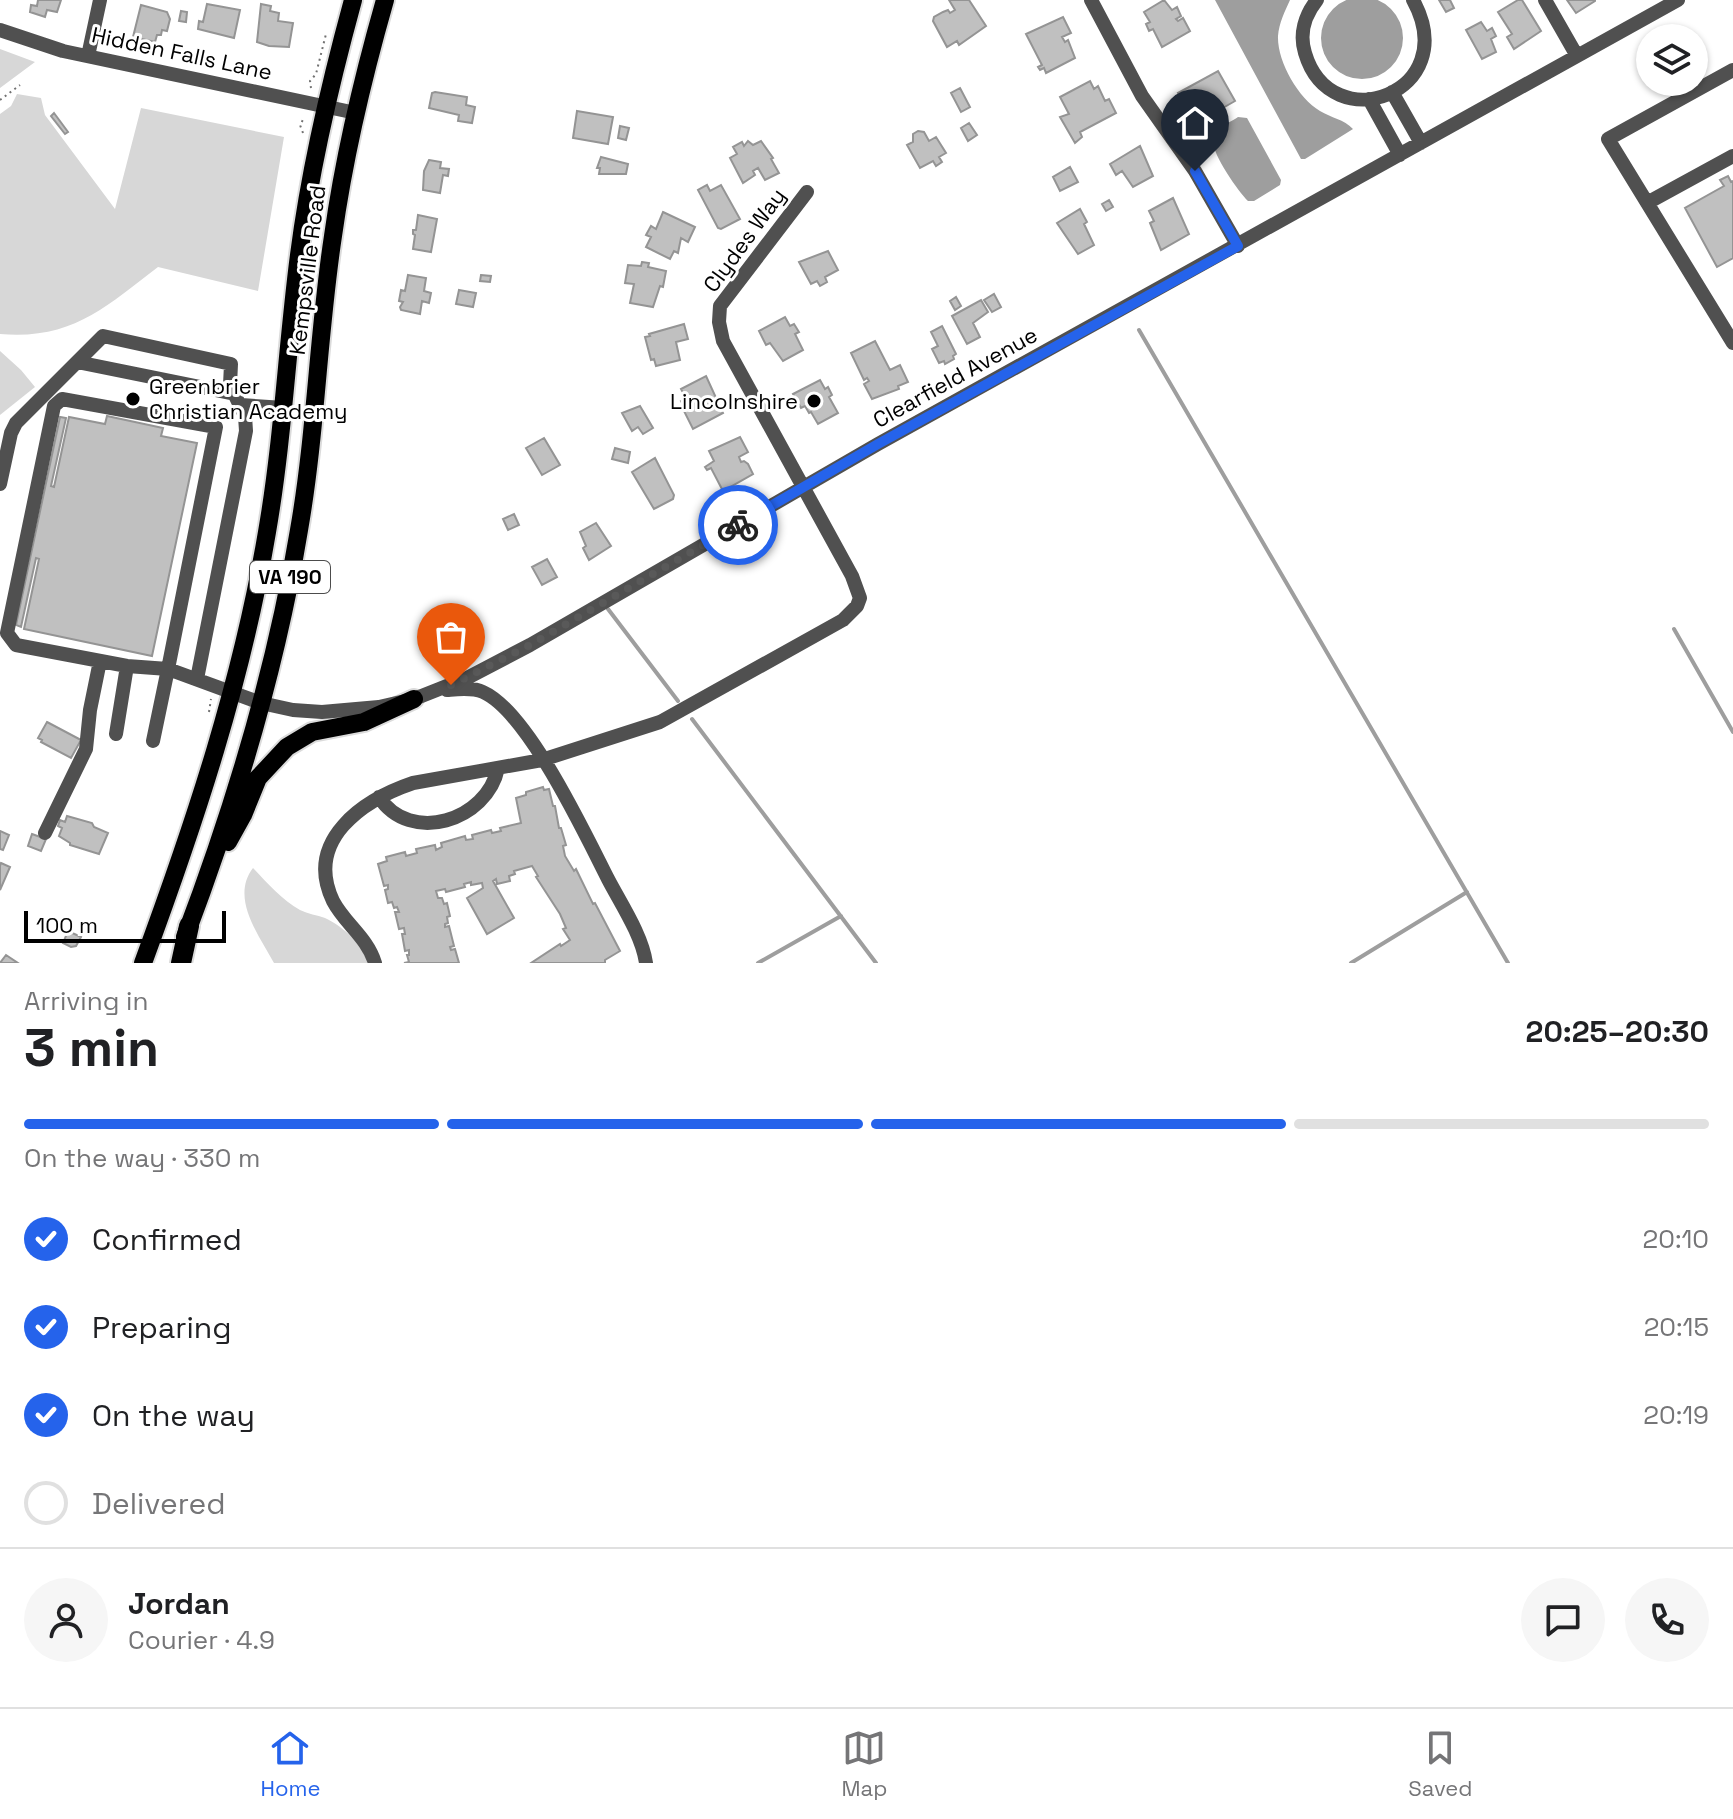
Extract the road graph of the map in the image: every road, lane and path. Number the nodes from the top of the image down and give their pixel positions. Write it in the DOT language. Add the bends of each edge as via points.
graph roads {
  1 [pos="100,0"];
  2 [pos="353,0"];
  3 [pos="385,0"];
  4 [pos="1091,0"];
  5 [pos="1317,0"];
  6 [pos="1413,0"];
  7 [pos="1545,0"];
  8 [pos="1678,0"];
  9 [pos="0,30"];
  10 [pos="88,56"];
  11 [pos="1577,56"];
  12 [pos="1733,70"];
  13 [pos="20,85"];
  14 [pos="1392,92"];
  15 [pos="1369,99"];
  16 [pos="0,100"];
  17 [pos="326,106"];
  18 [pos="356,113"];
  19 [pos="1421,143"];
  20 [pos="1400,155"];
  21 [pos="1733,156"];
  22 [pos="807,192"];
  23 [pos="1647,203"];
  24 [pos="1238,246"];
  25 [pos="1733,343"];
  26 [pos="77,362"];
  27 [pos="238,400"];
  28 [pos="284,408"];
  29 [pos="0,484"];
  30 [pos="802,488"];
  31 [pos="0,642"];
  32 [pos="16,645"];
  33 [pos="100,661"];
  34 [pos="127,666"];
  35 [pos="168,669"];
  36 [pos="197,679"];
  37 [pos="435,692"];
  38 [pos="232,693"];
  39 [pos="414,699"];
  40 [pos="261,703"];
  41 [pos="116,734"];
  42 [pos="153,741"];
  43 [pos="542,760"];
  44 [pos="498,768"];
  45 [pos="379,797"];
  46 [pos="45,833"];
  47 [pos="205,883"];
  48 [pos="189,926"];
  49 [pos="143,963"];
  50 [pos="178,963"];
  51 [pos="375,963"];
  52 [pos="646,963"];
  1 -- 10 [label="street"];
  2 -- 17 [label="main road, Kempsville Road / VA 190"];
  3 -- 18 [label="main road, Kempsville Road / VA 190"];
  4 -- 24 [label="street" via="1142,96 1195,171"];
  5 -- 15 [label="street" via="1303,28 1310,68 1339,95"];
  6 -- 14 [label="street" via="1423,17 1423,57 1413,76"];
  7 -- 11 [label="street"];
  8 -- 11 [label="street, Clearfield Avenue"];
  9 -- 10 [label="street, Hidden Falls Lane"];
  10 -- 17 [label="street, Hidden Falls Lane"];
  11 -- 19 [label="street, Clearfield Avenue"];
  12 -- 23 [label="street" via="1608,139"];
  13 -- 16 [label="path"];
  14 -- 15 [label="street"];
  14 -- 19 [label="street"];
  15 -- 20 [label="street"];
  17 -- 18 [label="street, Hidden Falls Lane"];
  17 -- 28 [label="main road, Kempsville Road / VA 190" via="299,255"];
  18 -- 40 [label="main road, Kempsville Road / VA 190" via="333,235 299,530"];
  19 -- 20 [label="street, Clearfield Avenue"];
  20 -- 24 [label="street, Clearfield Avenue"];
  21 -- 23 [label="street"];
  22 -- 30 [label="street, Clydes Way" via="720,306 719,322 723,341"];
  23 -- 25 [label="street"];
  24 -- 30 [label="street, Clearfield Avenue"];
  26 -- 27 [label="street"];
  26 -- 27 [label="street" via="103,336 231,364 230,385"];
  26 -- 29 [label="street" via="16,423"];
  27 -- 28 [label="street"];
  27 -- 36 [label="street" via="246,431"];
  28 -- 38 [label="main road, Kempsville Road / VA 190" via="267,536"];
  30 -- 37 [label="street, Clearfield Avenue" via="530,645"];
  30 -- 43 [label="street, Clydes Way" via="858,589 860,598 852,612 660,722"];
  31 -- 32 [label="street, Clearfield Avenue"];
  32 -- 33 [label="street, Clearfield Avenue"];
  32 -- 35 [label="street" via="6,628 54,406 62,399 216,427"];
  33 -- 34 [label="street, Clearfield Avenue"];
  33 -- 46 [label="street" via="86,749"];
  34 -- 35 [label="street, Clearfield Avenue"];
  34 -- 41 [label="street"];
  35 -- 36 [label="street, Clearfield Avenue"];
  35 -- 42 [label="street"];
  36 -- 38 [label="street, Clearfield Avenue"];
  37 -- 39 [label="street, Clearfield Avenue"];
  37 -- 43 [label="street" via="469,689 491,697 513,717"];
  38 -- 40 [label="street, Clearfield Avenue"];
  38 -- 49 [label="main road, Kempsville Road / VA 190" via="208,779"];
  39 -- 40 [label="street, Clearfield Avenue" via="322,712"];
  39 -- 47 [label="main road" via="364,722 312,732 277,755 258,778"];
  40 -- 47 [label="main road, Kempsville Road / VA 190"];
  43 -- 44 [label="street, Clydes Way"];
  43 -- 52 [label="street" via="617,896"];
  44 -- 45 [label="street, Clydes Way" via="413,783"];
  44 -- 45 [label="street" via="484,799 444,820 402,819"];
  45 -- 51 [label="street, Clydes Way" via="342,826 326,862 332,899"];
  47 -- 48 [label="main road, Kempsville Road / VA 190"];
  48 -- 50 [label="highway"];
}
